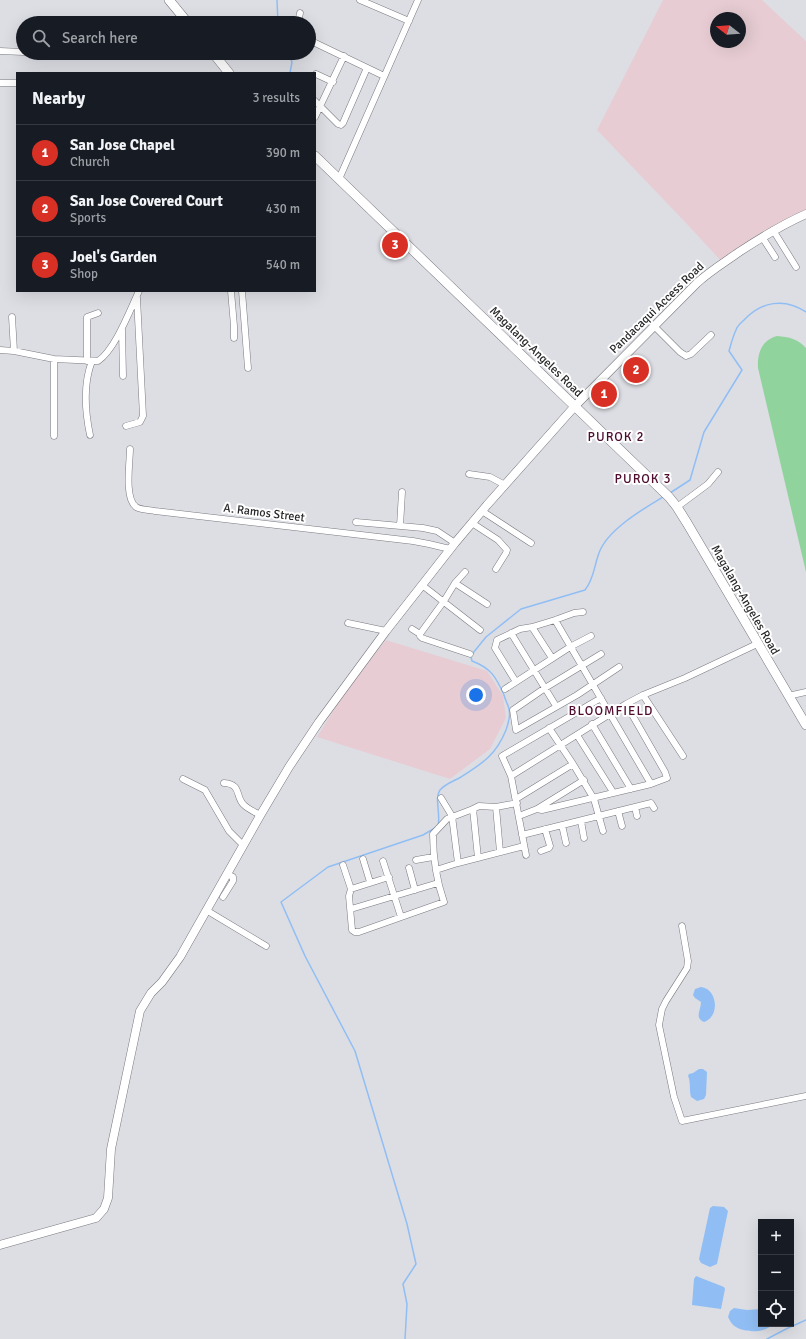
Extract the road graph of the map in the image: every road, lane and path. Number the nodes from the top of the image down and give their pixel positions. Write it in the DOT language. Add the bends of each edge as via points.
graph roads {
  1 [pos="169,0"];
  2 [pos="360,0"];
  3 [pos="418,0"];
  4 [pos="300,13"];
  5 [pos="182,16"];
  6 [pos="299,16"];
  7 [pos="409,21"];
  8 [pos="316,43"];
  9 [pos="0,51"];
  10 [pos="16,52"];
  11 [pos="344,56"];
  12 [pos="219,60"];
  13 [pos="368,68"];
  14 [pos="228,72"];
  15 [pos="316,74"];
  16 [pos="384,76"];
  17 [pos="333,82"];
  18 [pos="0,83"];
  19 [pos="16,83"];
  20 [pos="316,102"];
  21 [pos="320,107"];
  22 [pos="316,115"];
  23 [pos="316,157"];
  24 [pos="339,178"];
  25 [pos="806,214"];
  26 [pos="773,230"];
  27 [pos="762,237"];
  28 [pos="775,257"];
  29 [pos="796,267"];
  30 [pos="231,292"];
  31 [pos="242,292"];
  32 [pos="138,294"];
  33 [pos="98,313"];
  34 [pos="12,317"];
  35 [pos="654,326"];
  36 [pos="122,329"];
  37 [pos="711,335"];
  38 [pos="234,338"];
  39 [pos="0,350"];
  40 [pos="14,351"];
  41 [pos="54,359"];
  42 [pos="90,361"];
  43 [pos="248,368"];
  44 [pos="123,376"];
  45 [pos="575,406"];
  46 [pos="126,426"];
  47 [pos="90,435"];
  48 [pos="54,436"];
  49 [pos="130,449"];
  50 [pos="718,472"];
  51 [pos="469,474"];
  52 [pos="505,485"];
  53 [pos="402,492"];
  54 [pos="677,507"];
  55 [pos="482,511"];
  56 [pos="356,522"];
  57 [pos="472,523"];
  58 [pos="400,526"];
  59 [pos="531,543"];
  60 [pos="452,546"];
  61 [pos="496,569"];
  62 [pos="465,572"];
  63 [pos="455,583"];
  64 [pos="422,585"];
  65 [pos="444,601"];
  66 [pos="487,604"];
  67 [pos="582,612"];
  68 [pos="555,620"];
  69 [pos="348,623"];
  70 [pos="532,627"];
  71 [pos="412,628"];
  72 [pos="480,630"];
  73 [pos="386,631"];
  74 [pos="510,633"];
  75 [pos="420,634"];
  76 [pos="591,636"];
  77 [pos="757,644"];
  78 [pos="570,647"];
  79 [pos="470,654"];
  80 [pos="601,654"];
  81 [pos="552,658"];
  82 [pos="582,665"];
  83 [pos="618,667"];
  84 [pos="534,670"];
  85 [pos="516,682"];
  86 [pos="593,684"];
  87 [pos="545,688"];
  88 [pos="505,689"];
  89 [pos="806,692"];
  90 [pos="643,695"];
  91 [pos="788,696"];
  92 [pos="601,698"];
  93 [pos="626,704"];
  94 [pos="556,706"];
  95 [pos="802,710"];
  96 [pos="610,714"];
  97 [pos="592,724"];
  98 [pos="806,725"];
  99 [pos="549,728"];
  100 [pos="577,735"];
  101 [pos="561,744"];
  102 [pos="683,756"];
  103 [pos="573,764"];
  104 [pos="511,776"];
  105 [pos="183,779"];
  106 [pos="584,780"];
  107 [pos="224,783"];
  108 [pos="651,784"];
  109 [pos="631,789"];
  110 [pos="613,792"];
  111 [pos="441,798"];
  112 [pos="594,799"];
  113 [pos="517,801"];
  114 [pos="496,807"];
  115 [pos="635,807"];
  116 [pos="654,808"];
  117 [pos="473,809"];
  118 [pos="537,809"];
  119 [pos="618,811"];
  120 [pos="260,815"];
  121 [pos="452,816"];
  122 [pos="519,816"];
  123 [pos="600,816"];
  124 [pos="637,816"];
  125 [pos="581,821"];
  126 [pos="562,825"];
  127 [pos="622,826"];
  128 [pos="544,829"];
  129 [pos="603,831"];
  130 [pos="522,835"];
  131 [pos="584,838"];
  132 [pos="566,842"];
  133 [pos="243,846"];
  134 [pos="524,846"];
  135 [pos="541,850"];
  136 [pos="500,852"];
  137 [pos="526,854"];
  138 [pos="433,857"];
  139 [pos="478,858"];
  140 [pos="363,859"];
  141 [pos="416,860"];
  142 [pos="383,861"];
  143 [pos="458,863"];
  144 [pos="342,865"];
  145 [pos="408,868"];
  146 [pos="436,870"];
  147 [pos="226,874"];
  148 [pos="389,877"];
  149 [pos="370,882"];
  150 [pos="438,883"];
  151 [pos="351,889"];
  152 [pos="415,890"];
  153 [pos="395,896"];
  154 [pos="223,898"];
  155 [pos="351,909"];
  156 [pos="206,910"];
  157 [pos="402,917"];
  158 [pos="682,926"];
  159 [pos="266,946"];
  160 [pos="806,1096"];
  161 [pos="0,1245"];
  1 -- 5 [label="main road"];
  2 -- 7 [label="street"];
  3 -- 7 [label="street"];
  4 -- 6 [label="street"];
  7 -- 16 [label="street"];
  8 -- 11 [label="street"];
  9 -- 10 [label="street"];
  11 -- 13 [label="street"];
  11 -- 17 [label="street"];
  12 -- 14 [label="main road"];
  13 -- 16 [label="street"];
  13 -- 21 [label="street" via="343,123 338,124"];
  15 -- 17 [label="street"];
  16 -- 24 [label="street"];
  17 -- 21 [label="street"];
  18 -- 19 [label="street"];
  20 -- 21 [label="street"];
  21 -- 22 [label="street"];
  23 -- 24 [label="main road, Magalang-Angeles Road"];
  24 -- 45 [label="main road, Magalang-Angeles Road"];
  25 -- 26 [label="street, Pandacaqui Access Road"];
  26 -- 27 [label="street, Pandacaqui Access Road"];
  26 -- 29 [label="street"];
  27 -- 28 [label="street"];
  27 -- 35 [label="street, Pandacaqui Access Road" via="704,277"];
  30 -- 38 [label="street"];
  31 -- 43 [label="street"];
  32 -- 36 [label="street"];
  32 -- 46 [label="street" via="143,416 140,422"];
  33 -- 42 [label="street" via="87,317"];
  34 -- 40 [label="street"];
  35 -- 37 [label="street" via="686,356"];
  35 -- 45 [label="street, Pandacaqui Access Road"];
  36 -- 42 [label="street" via="104,357 98,361"];
  36 -- 44 [label="street"];
  39 -- 40 [label="street"];
  40 -- 41 [label="street"];
  41 -- 42 [label="street"];
  41 -- 48 [label="street"];
  42 -- 47 [label="street" via="86,389 87,428"];
  45 -- 52 [label="street, Pandacaqui Access Road"];
  45 -- 54 [label="main road, Magalang-Angeles Road"];
  49 -- 60 [label="street, A. Ramos Street" via="129,494 137,507"];
  50 -- 54 [label="street" via="708,484"];
  51 -- 52 [label="street" via="490,477"];
  52 -- 55 [label="street, Pandacaqui Access Road"];
  53 -- 58 [label="street"];
  54 -- 77 [label="main road, Magalang-Angeles Road"];
  55 -- 57 [label="street, Pandacaqui Access Road"];
  55 -- 59 [label="street"];
  56 -- 58 [label="street"];
  57 -- 60 [label="street, Pandacaqui Access Road"];
  57 -- 61 [label="street" via="498,540 506,550"];
  58 -- 60 [label="street" via="437,531"];
  60 -- 64 [label="street, Pandacaqui Access Road"];
  62 -- 63 [label="street"];
  63 -- 65 [label="street"];
  63 -- 66 [label="street"];
  64 -- 65 [label="street"];
  64 -- 73 [label="street, Pandacaqui Access Road"];
  65 -- 72 [label="street"];
  65 -- 75 [label="street"];
  67 -- 68 [label="street"];
  68 -- 70 [label="street"];
  68 -- 78 [label="street"];
  69 -- 73 [label="street"];
  70 -- 74 [label="street" via="520,628"];
  70 -- 81 [label="street"];
  71 -- 75 [label="street"];
  73 -- 120 [label="street, Pandacaqui Access Road" via="316,727"];
  74 -- 84 [label="street"];
  74 -- 85 [label="street" via="497,640 495,648"];
  75 -- 79 [label="street" via="422,638"];
  76 -- 78 [label="street"];
  77 -- 90 [label="street"];
  77 -- 91 [label="main road, Magalang-Angeles Road"];
  78 -- 81 [label="street"];
  78 -- 82 [label="street"];
  80 -- 82 [label="street"];
  81 -- 84 [label="street"];
  82 -- 86 [label="street"];
  82 -- 87 [label="street"];
  83 -- 86 [label="street"];
  84 -- 85 [label="street"];
  84 -- 87 [label="street"];
  85 -- 88 [label="street"];
  86 -- 92 [label="street"];
  86 -- 94 [label="street"];
  87 -- 94 [label="street"];
  87 -- 94 [label="street" via="513,710 516,730"];
  89 -- 91 [label="street"];
  90 -- 93 [label="street"];
  90 -- 102 [label="street"];
  91 -- 95 [label="main road, Magalang-Angeles Road"];
  92 -- 96 [label="street"];
  92 -- 99 [label="street"];
  93 -- 96 [label="street"];
  93 -- 108 [label="street" via="667,775 665,779"];
  95 -- 98 [label="main road, Magalang-Angeles Road"];
  96 -- 97 [label="street"];
  96 -- 108 [label="street"];
  97 -- 100 [label="street"];
  97 -- 109 [label="street"];
  99 -- 101 [label="street"];
  99 -- 104 [label="street" via="502,756"];
  100 -- 101 [label="street"];
  100 -- 110 [label="street"];
  101 -- 103 [label="street"];
  101 -- 104 [label="street"];
  103 -- 106 [label="street"];
  103 -- 113 [label="street"];
  104 -- 113 [label="street"];
  105 -- 133 [label="street" via="205,790 229,831"];
  106 -- 112 [label="street"];
  106 -- 118 [label="street"];
  107 -- 120 [label="street" via="236,788 244,805"];
  108 -- 109 [label="street"];
  109 -- 110 [label="street"];
  110 -- 112 [label="street"];
  111 -- 121 [label="street"];
  112 -- 118 [label="street"];
  112 -- 123 [label="street"];
  113 -- 114 [label="street"];
  113 -- 122 [label="street"];
  114 -- 117 [label="street" via="479,806"];
  114 -- 136 [label="street"];
  115 -- 116 [label="street" via="650,803"];
  115 -- 119 [label="street"];
  115 -- 124 [label="street"];
  117 -- 121 [label="street"];
  117 -- 139 [label="street"];
  118 -- 122 [label="street"];
  119 -- 123 [label="street"];
  119 -- 127 [label="street"];
  120 -- 133 [label="street, Pandacaqui Access Road"];
  121 -- 138 [label="street" via="433,834"];
  121 -- 143 [label="street"];
  122 -- 130 [label="street"];
  123 -- 125 [label="street"];
  123 -- 129 [label="street"];
  125 -- 126 [label="street"];
  125 -- 131 [label="street"];
  126 -- 128 [label="street"];
  126 -- 132 [label="street"];
  128 -- 130 [label="street"];
  128 -- 135 [label="street" via="550,846"];
  130 -- 134 [label="street"];
  133 -- 147 [label="street, Pandacaqui Access Road"];
  134 -- 136 [label="street"];
  134 -- 137 [label="street"];
  136 -- 139 [label="street"];
  138 -- 141 [label="street"];
  138 -- 146 [label="street"];
  139 -- 143 [label="street"];
  140 -- 149 [label="street"];
  142 -- 148 [label="street"];
  143 -- 146 [label="street"];
  144 -- 151 [label="street"];
  145 -- 152 [label="street"];
  146 -- 150 [label="street"];
  147 -- 154 [label="street" via="233,878 233,881"];
  147 -- 156 [label="street, Pandacaqui Access Road"];
  148 -- 149 [label="street"];
  148 -- 153 [label="street"];
  149 -- 151 [label="street"];
  150 -- 152 [label="street"];
  150 -- 157 [label="street" via="444,902"];
  151 -- 155 [label="street" via="348,896"];
  152 -- 153 [label="street"];
  153 -- 155 [label="street"];
  153 -- 157 [label="street"];
  155 -- 157 [label="street" via="352,930 355,932"];
  156 -- 159 [label="street"];
  156 -- 161 [label="street, Pandacaqui Access Road" via="174,967 151,993 140,1011 111,1149 108,1198 104,1209 96,1218"];
  158 -- 160 [label="street" via="687,968 662,1009 659,1025 674,1097 682,1121"];
}
